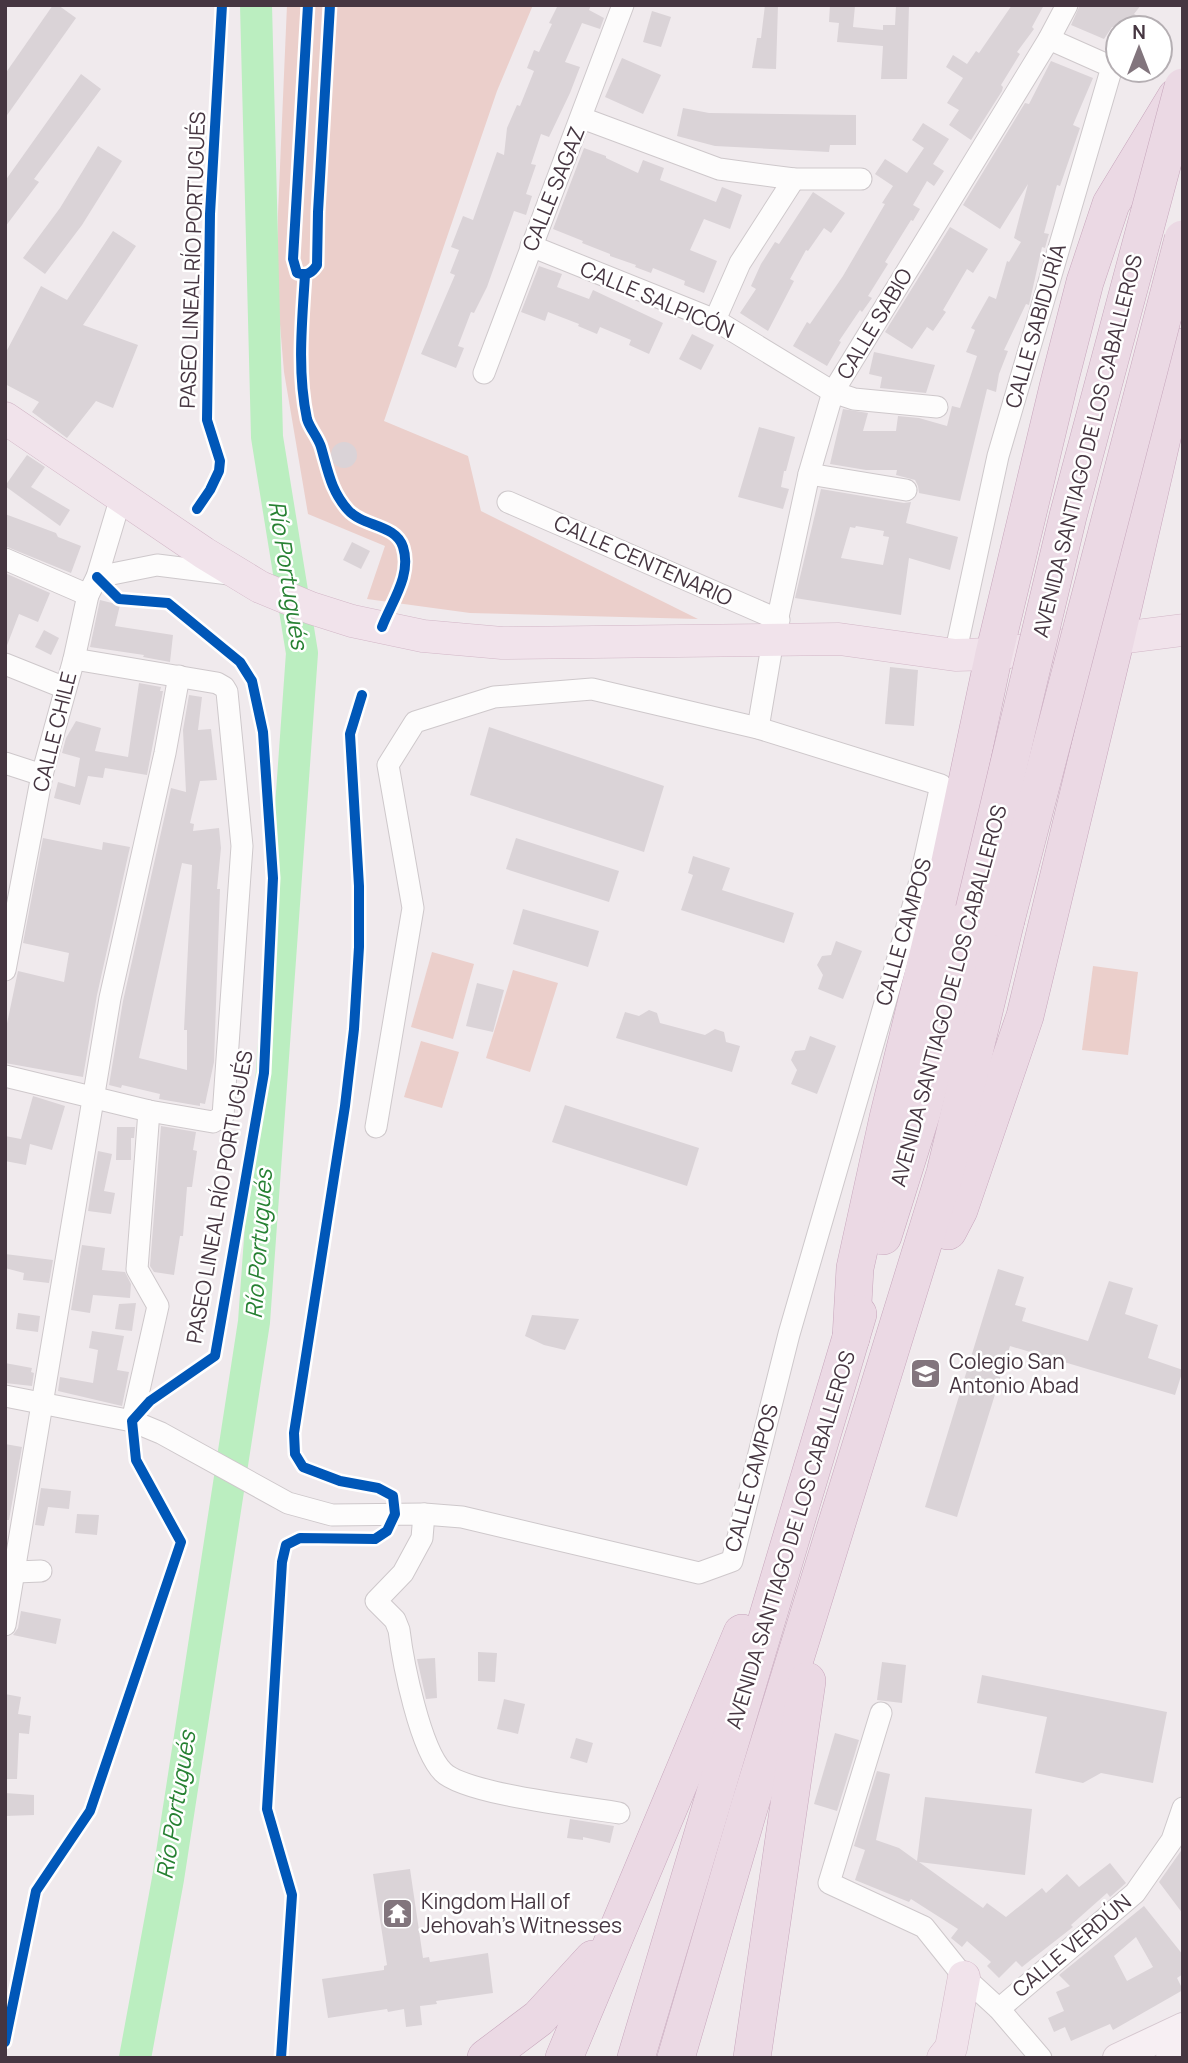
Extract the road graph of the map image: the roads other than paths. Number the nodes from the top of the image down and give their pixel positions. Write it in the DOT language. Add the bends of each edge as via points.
graph roads {
  1 [pos="623,5"];
  2 [pos="1067,5"];
  3 [pos="1049,39"];
  4 [pos="1183,86"];
  5 [pos="582,118"];
  6 [pos="794,179"];
  7 [pos="861,179"];
  8 [pos="1183,239"];
  9 [pos="531,246"];
  10 [pos="715,320"];
  11 [pos="1183,348"];
  12 [pos="484,373"];
  13 [pos="833,392"];
  14 [pos="937,407"];
  15 [pos="5,418"];
  16 [pos="809,474"];
  17 [pos="906,490"];
  18 [pos="121,497"];
  19 [pos="508,502"];
  20 [pos="5,559"];
  21 [pos="191,560"];
  22 [pos="92,586"];
  23 [pos="776,630"];
  24 [pos="1183,630"];
  25 [pos="1116,638"];
  26 [pos="994,654"];
  27 [pos="955,655"];
  28 [pos="74,659"];
  29 [pos="5,664"];
  30 [pos="179,676"];
  31 [pos="65,688"];
  32 [pos="758,728"];
  33 [pos="5,763"];
  34 [pos="42,775"];
  35 [pos="990,915"];
  36 [pos="5,970"];
  37 [pos="5,1076"];
  38 [pos="93,1096"];
  39 [pos="149,1111"];
  40 [pos="376,1127"];
  41 [pos="910,1291"];
  42 [pos="850,1338"];
  43 [pos="5,1396"];
  44 [pos="42,1404"];
  45 [pos="132,1421"];
  46 [pos="424,1514"];
  47 [pos="796,1525"];
  48 [pos="825,1560"];
  49 [pos="41,1571"];
  50 [pos="16,1572"];
  51 [pos="5,1625"];
  52 [pos="881,1713"];
  53 [pos="1183,1808"];
  54 [pos="619,1813"];
  55 [pos="1177,1835"];
  56 [pos="614,1934"];
  57 [pos="964,1977"];
  58 [pos="999,2008"];
  59 [pos="1183,2027"];
  60 [pos="1183,2050"];
  61 [pos="679,2051"];
  62 [pos="638,2052"];
  63 [pos="486,2058"];
  64 [pos="564,2058"];
  65 [pos="752,2058"];
  66 [pos="943,2058"];
  67 [pos="1041,2058"];
  68 [pos="1117,2058"];
  69 [pos="1170,2058"];
  1 -- 5 [label="street, CALLE SAGAZ"];
  2 -- 3 [label="street, CALLE SABIO"];
  3 -- 13 [label="street, CALLE SABIO"];
  3 -- 27 [label="street, CALLE SABIDURÍA" via="1112,67 998,456"];
  4 -- 26 [label="highway, bridge" via="1111,204 1059,383"];
  4 -- 35 [label="highway, AVENIDA SANTIAGO DE LOS CABALLEROS, bridge" via="1068,516"];
  5 -- 6 [label="street" via="719,169"];
  5 -- 9 [label="street, CALLE SAGAZ"];
  6 -- 7 [label="street"];
  6 -- 10 [label="street" via="740,263"];
  8 -- 35 [label="highway, AVENIDA SANTIAGO DE LOS CABALLEROS, bridge"];
  9 -- 10 [label="street, CALLE SALPICÓN"];
  9 -- 12 [label="street, CALLE SAGAZ"];
  10 -- 13 [label="street, CALLE SALPICÓN"];
  11 -- 25 [label="highway"];
  13 -- 14 [label="street, CALLE SALPICÓN" via="854,399"];
  13 -- 16 [label="street, CALLE SABIO"];
  15 -- 18 [label="main road"];
  16 -- 17 [label="street"];
  16 -- 23 [label="street, CALLE SABIO"];
  18 -- 21 [label="main road"];
  18 -- 22 [label="street, CALLE CHILE"];
  19 -- 23 [label="street, CALLE CENTENARIO"];
  20 -- 22 [label="street"];
  21 -- 22 [label="street" via="157,565"];
  21 -- 23 [label="main road" via="241,576 311,608 423,636 502,643"];
  22 -- 28 [label="street, CALLE CHILE"];
  23 -- 27 [label="main road"];
  23 -- 32 [label="street, CALLE SABIO"];
  24 -- 25 [label="main road"];
  25 -- 26 [label="main road"];
  25 -- 41 [label="highway" via="1025,1016 959,1210"];
  26 -- 27 [label="main road"];
  26 -- 42 [label="highway" via="855,1268"];
  28 -- 30 [label="street"];
  28 -- 31 [label="street, CALLE CHILE"];
  29 -- 31 [label="street"];
  30 -- 38 [label="street"];
  30 -- 39 [label="street" via="224,687 227,692 242,846 223,1116 213,1122"];
  31 -- 34 [label="street, CALLE CHILE"];
  32 -- 40 [label="street" via="592,689 494,697 415,722 388,765 412,908"];
  32 -- 46 [label="street, CALLE CAMPOS" via="941,785 918,889 793,1321 732,1560 699,1573 462,1517"];
  33 -- 34 [label="street"];
  34 -- 36 [label="street, CALLE CHILE"];
  35 -- 41 [label="highway, AVENIDA SANTIAGO DE LOS CABALLEROS" via="945,1173"];
  35 -- 42 [label="highway, AVENIDA SANTIAGO DE LOS CABALLEROS"];
  37 -- 38 [label="street"];
  38 -- 39 [label="street"];
  38 -- 44 [label="street"];
  39 -- 45 [label="street" via="137,1269 158,1306"];
  41 -- 48 [label="highway, AVENIDA SANTIAGO DE LOS CABALLEROS"];
  42 -- 47 [label="highway, AVENIDA SANTIAGO DE LOS CABALLEROS"];
  43 -- 44 [label="street, CALLE CAMPOS"];
  44 -- 45 [label="street, CALLE CAMPOS"];
  44 -- 50 [label="street"];
  45 -- 46 [label="street, CALLE CAMPOS" via="288,1503 332,1514"];
  46 -- 54 [label="street" via="422,1538 403,1573 376,1601 399,1630 422,1732 434,1761 445,1774 485,1790"];
  47 -- 56 [label="highway" via="761,1583"];
  47 -- 62 [label="highway, AVENIDA SANTIAGO DE LOS CABALLEROS"];
  48 -- 61 [label="highway, AVENIDA SANTIAGO DE LOS CABALLEROS"];
  48 -- 65 [label="highway"];
  49 -- 50 [label="street"];
  50 -- 51 [label="street"];
  52 -- 57 [label="street" via="829,1883 924,1927"];
  53 -- 55 [label="street, CALLE VERDÚN"];
  55 -- 58 [label="street, CALLE VERDÚN" via="1135,1893"];
  56 -- 63 [label="highway" via="539,2018"];
  56 -- 64 [label="highway"];
  57 -- 58 [label="street"];
  57 -- 66 [label="main road" via="951,2048"];
  58 -- 67 [label="street"];
  59 -- 68 [label="street"];
  60 -- 69 [label="street"];
}
